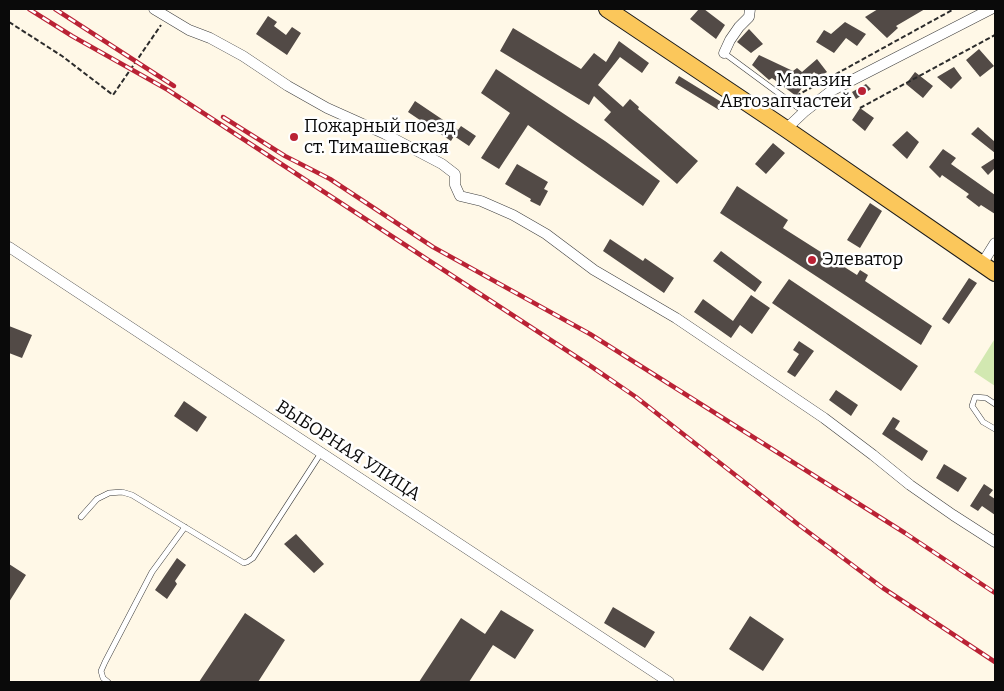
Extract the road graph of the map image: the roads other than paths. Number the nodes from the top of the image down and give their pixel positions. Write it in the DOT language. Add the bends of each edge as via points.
graph roads {
  1 [pos="154,9"];
  2 [pos="607,9"];
  3 [pos="750,9"];
  4 [pos="990,9"];
  5 [pos="724,53"];
  6 [pos="804,112"];
  7 [pos="786,129"];
  8 [pos="995,243"];
  9 [pos="9,248"];
  10 [pos="989,268"];
  11 [pos="995,404"];
  12 [pos="995,429"];
  13 [pos="321,453"];
  14 [pos="81,517"];
  15 [pos="186,527"];
  16 [pos="995,542"];
  17 [pos="108,682"];
  18 [pos="669,682"];
  1 -- 16 [label="street" via="243,56 328,108 442,164 456,174 455,184 460,196 513,215 546,234 594,270 676,318 824,418 910,485"];
  2 -- 7 [label="main road"];
  3 -- 5 [label="street" via="750,17 739,27"];
  4 -- 6 [label="street" via="831,91"];
  5 -- 6 [label="lane"];
  6 -- 7 [label="street"];
  7 -- 10 [label="main road"];
  8 -- 10 [label="street"];
  9 -- 13 [label="street, ВЫБОРНАЯ УЛИЦА"];
  11 -- 12 [label="lane" via="986,398 976,397 972,406 983,422"];
  13 -- 15 [label="lane" via="253,558 247,562"];
  13 -- 18 [label="street, ВЫБОРНАЯ УЛИЦА"];
  14 -- 15 [label="lane" via="109,492 122,492"];
  15 -- 17 [label="lane" via="152,572 105,662 101,671"];
}
